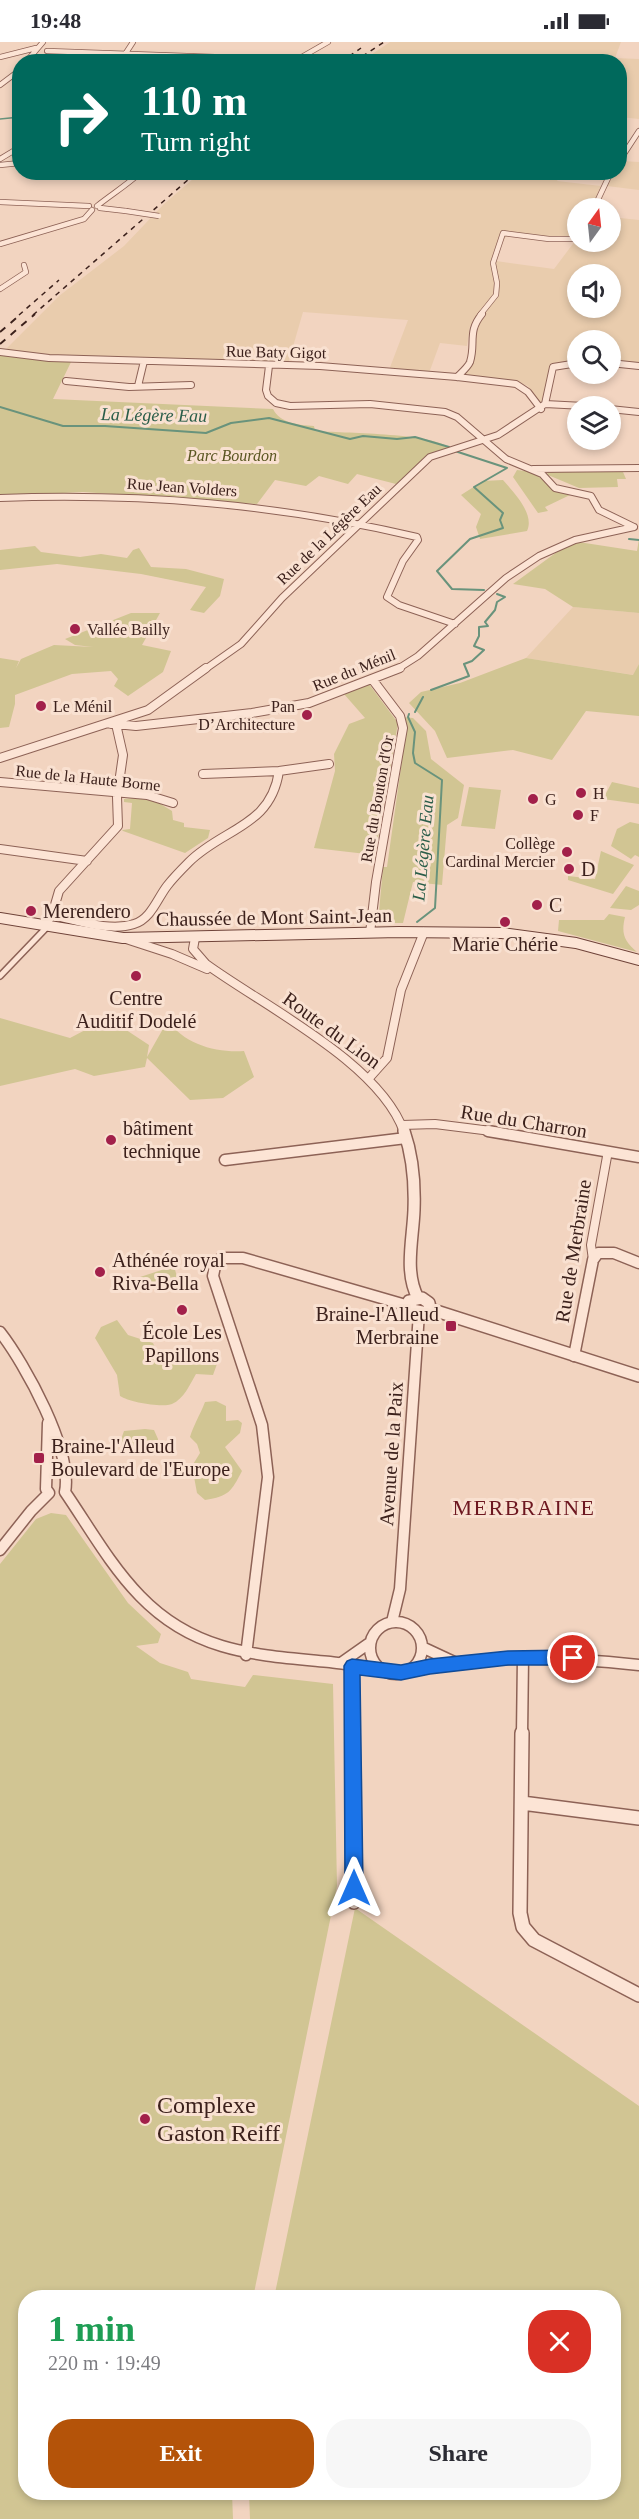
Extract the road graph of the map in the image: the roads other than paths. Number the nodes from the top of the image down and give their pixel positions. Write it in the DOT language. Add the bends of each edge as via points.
graph roads {
  1 [pos="43,42"];
  2 [pos="133,42"];
  3 [pos="322,42"];
  4 [pos="328,42"];
  5 [pos="36,48"];
  6 [pos="125,53"];
  7 [pos="32,54"];
  8 [pos="49,54"];
  9 [pos="148,54"];
  10 [pos="308,54"];
  11 [pos="310,54"];
  12 [pos="0,57"];
  13 [pos="639,131"];
  14 [pos="627,149"];
  15 [pos="131,180"];
  16 [pos="607,180"];
  17 [pos="599,198"];
  18 [pos="0,204"];
  19 [pos="93,208"];
  20 [pos="159,216"];
  21 [pos="567,239"];
  22 [pos="0,244"];
  23 [pos="24,265"];
  24 [pos="1,288"];
  25 [pos="0,352"];
  26 [pos="144,361"];
  27 [pos="567,364"];
  28 [pos="621,364"];
  29 [pos="269,366"];
  30 [pos="639,366"];
  31 [pos="457,377"];
  32 [pos="66,381"];
  33 [pos="191,385"];
  34 [pos="138,386"];
  35 [pos="543,406"];
  36 [pos="567,406"];
  37 [pos="621,410"];
  38 [pos="636,411"];
  39 [pos="484,439"];
  40 [pos="639,468"];
  41 [pos="533,469"];
  42 [pos="0,498"];
  43 [pos="362,524"];
  44 [pos="636,527"];
  45 [pos="455,624"];
  46 [pos="372,680"];
  47 [pos="113,724"];
  48 [pos="0,758"];
  49 [pos="329,764"];
  50 [pos="279,771"];
  51 [pos="203,774"];
  52 [pos="0,782"];
  53 [pos="118,793"];
  54 [pos="173,803"];
  55 [pos="0,849"];
  56 [pos="87,861"];
  57 [pos="52,915"];
  58 [pos="0,918"];
  59 [pos="45,926"];
  60 [pos="424,932"];
  61 [pos="370,933"];
  62 [pos="123,938"];
  63 [pos="173,938"];
  64 [pos="195,938"];
  65 [pos="172,954"];
  66 [pos="639,960"];
  67 [pos="0,976"];
  68 [pos="229,981"];
  69 [pos="370,1077"];
  70 [pos="402,1125"];
  71 [pos="406,1138"];
  72 [pos="608,1151"];
  73 [pos="639,1157"];
  74 [pos="225,1160"];
  75 [pos="593,1260"];
  76 [pos="639,1263"];
  77 [pos="418,1298"];
  78 [pos="409,1306"];
  79 [pos="424,1311"];
  80 [pos="0,1332"];
  81 [pos="574,1356"];
  82 [pos="639,1376"];
  83 [pos="48,1423"];
  84 [pos="48,1479"];
  85 [pos="67,1479"];
  86 [pos="65,1492"];
  87 [pos="49,1493"];
  88 [pos="0,1550"];
  89 [pos="399,1598"];
  90 [pos="392,1622"];
  91 [pos="406,1624"];
  92 [pos="368,1644"];
  93 [pos="424,1648"];
  94 [pos="246,1655"];
  95 [pos="523,1657"];
  96 [pos="462,1664"];
  97 [pos="347,1665"];
  98 [pos="639,1665"];
  99 [pos="380,1668"];
  100 [pos="408,1671"];
  101 [pos="522,1803"];
  102 [pos="639,1818"];
  103 [pos="354,1902"];
  104 [pos="639,1995"];
  1 -- 5 [label="street"];
  2 -- 6 [label="street"];
  3 -- 10 [label="street"];
  4 -- 11 [label="street"];
  5 -- 7 [label="street"];
  5 -- 12 [label="street"];
  6 -- 8 [label="street"];
  6 -- 9 [label="street"];
  13 -- 14 [label="street"];
  15 -- 19 [label="street"];
  16 -- 17 [label="street"];
  18 -- 19 [label="street"];
  19 -- 20 [label="street, bridge"];
  19 -- 22 [label="street" via="84,219"];
  21 -- 31 [label="street" via="503,233 493,262 496,295 475,322 470,363"];
  23 -- 24 [label="street" via="26,272"];
  25 -- 26 [label="street, Rue Baty Gigot"];
  26 -- 29 [label="street, Rue Baty Gigot"];
  26 -- 34 [label="street"];
  27 -- 35 [label="street" via="554,367"];
  28 -- 30 [label="street"];
  29 -- 31 [label="street, Rue Baty Gigot" via="338,367"];
  29 -- 39 [label="street" via="268,396 282,404 370,404 445,412"];
  31 -- 35 [label="street, Rue Baty Gigot" via="516,384"];
  32 -- 34 [label="street"];
  33 -- 34 [label="street"];
  35 -- 36 [label="street"];
  35 -- 39 [label="street, Rue de la Légère Eau" via="498,435"];
  37 -- 38 [label="street"];
  39 -- 41 [label="street" via="506,459"];
  39 -- 43 [label="street, Rue de la Légère Eau" via="430,457"];
  40 -- 41 [label="street"];
  41 -- 44 [label="street" via="555,488 591,496 599,510"];
  42 -- 43 [label="street, Rue Jean Volders" via="96,495 212,501"];
  43 -- 45 [label="street, Rue Jean Volders" via="418,538 403,561 388,599"];
  43 -- 47 [label="street, Rue de la Légère Eau" via="282,598 241,644 148,710"];
  44 -- 45 [label="street, Rue du Ménil" via="575,540 539,556 506,578"];
  45 -- 46 [label="street, Rue du Ménil" via="410,662"];
  46 -- 47 [label="street, Rue du Ménil" via="309,703 252,713 136,726"];
  46 -- 61 [label="street, Rue du Bouton d'Or" via="400,716 403,728"];
  47 -- 48 [label="street, Rue du Ménil"];
  47 -- 53 [label="street" via="123,755"];
  49 -- 50 [label="street"];
  50 -- 51 [label="street"];
  50 -- 57 [label="street" via="276,787 264,809 197,854 139,922 121,926"];
  52 -- 53 [label="street, Rue de la Haute Borne"];
  53 -- 54 [label="street, Rue de la Haute Borne" via="158,797"];
  53 -- 56 [label="street" via="116,829"];
  55 -- 56 [label="street"];
  56 -- 57 [label="street" via="59,891"];
  57 -- 59 [label="street"];
  58 -- 59 [label="main road, Chaussée de Mont Saint-Jean"];
  59 -- 62 [label="main road, Chaussée de Mont Saint-Jean"];
  59 -- 67 [label="street"];
  60 -- 61 [label="main road, Chaussée de Mont Saint-Jean"];
  60 -- 66 [label="main road, Chaussée de Mont Saint-Jean" via="532,936"];
  60 -- 69 [label="street" via="401,990 387,1058"];
  61 -- 64 [label="main road, Chaussée de Mont Saint-Jean"];
  62 -- 63 [label="main road, Chaussée de Mont Saint-Jean"];
  62 -- 65 [label="street, Route du Lion"];
  63 -- 64 [label="main road, Chaussée de Mont Saint-Jean"];
  63 -- 65 [label="street"];
  64 -- 68 [label="street, Route du Lion" via="191,948"];
  65 -- 68 [label="street, Route du Lion"];
  68 -- 69 [label="street, Route du Lion"];
  69 -- 70 [label="street, Route du Lion"];
  70 -- 71 [label="street, Route du Lion"];
  70 -- 72 [label="street, Rue du Charron" via="463,1127"];
  71 -- 74 [label="street"];
  71 -- 77 [label="street, Route du Lion" via="413,1171 410,1272"];
  72 -- 73 [label="street, Rue du Charron"];
  72 -- 75 [label="street, Rue de Merbraine" via="591,1245"];
  75 -- 76 [label="street" via="598,1253 614,1253"];
  75 -- 81 [label="street, Rue de Merbraine"];
  77 -- 78 [label="street" via="410,1301"];
  77 -- 79 [label="street" via="429,1303"];
  78 -- 79 [label="street"];
  78 -- 94 [label="street" via="243,1258 221,1258 215,1266 213,1276 262,1425 268,1477"];
  79 -- 81 [label="street"];
  79 -- 89 [label="street, Avenue de la Paix"];
  80 -- 83 [label="street" via="24,1367"];
  81 -- 82 [label="street"];
  83 -- 84 [label="street"];
  83 -- 85 [label="street"];
  84 -- 85 [label="street"];
  84 -- 87 [label="street"];
  85 -- 86 [label="street"];
  86 -- 87 [label="street"];
  86 -- 94 [label="street" via="123,1575 154,1609 196,1639"];
  87 -- 88 [label="street"];
  89 -- 90 [label="street, Avenue de la Paix"];
  89 -- 91 [label="street, Avenue de la Paix"];
  90 -- 91 [label="street"];
  90 -- 92 [label="street" via="376,1629"];
  91 -- 93 [label="street" via="422,1638"];
  92 -- 97 [label="street"];
  92 -- 99 [label="street" via="369,1653"];
  93 -- 96 [label="street"];
  93 -- 100 [label="street" via="417,1665"];
  94 -- 97 [label="street"];
  95 -- 96 [label="street"];
  95 -- 98 [label="street"];
  95 -- 101 [label="street"];
  96 -- 100 [label="street"];
  97 -- 99 [label="street"];
  97 -- 103 [label="street"];
  99 -- 100 [label="street"];
  101 -- 102 [label="street"];
  101 -- 104 [label="street" via="523,1927 534,1940"];
}
